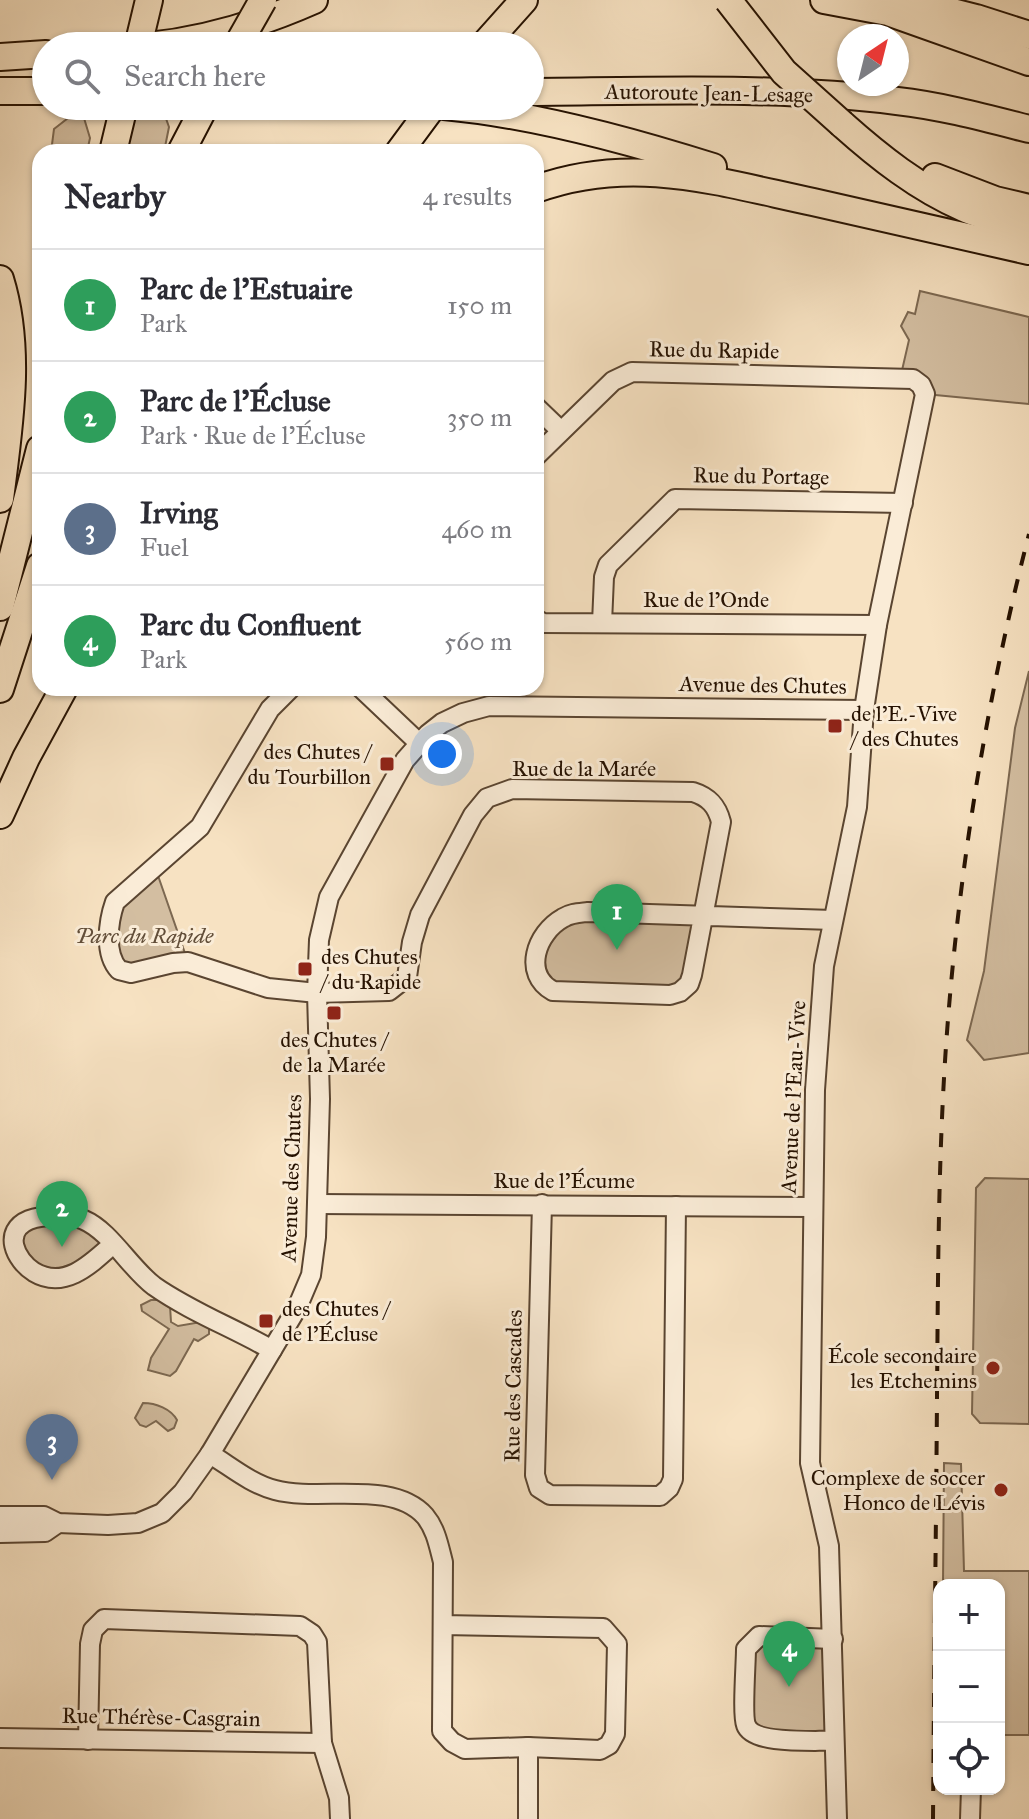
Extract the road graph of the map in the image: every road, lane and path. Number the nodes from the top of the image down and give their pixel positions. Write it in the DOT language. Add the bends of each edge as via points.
graph roads {
  1 [pos="149,0"];
  2 [pos="314,0"];
  3 [pos="509,0"];
  4 [pos="524,0"];
  5 [pos="728,0"];
  6 [pos="824,0"];
  7 [pos="904,0"];
  8 [pos="264,11"];
  9 [pos="141,32"];
  10 [pos="225,32"];
  11 [pos="248,32"];
  12 [pos="487,32"];
  13 [pos="495,32"];
  14 [pos="1029,35"];
  15 [pos="32,55"];
  16 [pos="0,57"];
  17 [pos="1029,62"];
  18 [pos="0,91"];
  19 [pos="32,91"];
  20 [pos="544,92"];
  21 [pos="120,120"];
  22 [pos="198,120"];
  23 [pos="423,120"];
  24 [pos="526,120"];
  25 [pos="842,124"];
  26 [pos="1029,129"];
  27 [pos="114,144"];
  28 [pos="185,144"];
  29 [pos="405,144"];
  30 [pos="544,187"];
  31 [pos="1029,208"];
  32 [pos="870,214"];
  33 [pos="1029,230"];
  34 [pos="1029,251"];
  35 [pos="0,279"];
  36 [pos="921,385"];
  37 [pos="544,415"];
  38 [pos="561,431"];
  39 [pos="544,448"];
  40 [pos="32,481"];
  41 [pos="0,499"];
  42 [pos="903,503"];
  43 [pos="32,591"];
  44 [pos="0,607"];
  45 [pos="544,623"];
  46 [pos="602,623"];
  47 [pos="877,625"];
  48 [pos="0,689"];
  49 [pos="60,696"];
  50 [pos="283,696"];
  51 [pos="369,696"];
  52 [pos="864,710"];
  53 [pos="419,743"];
  54 [pos="0,815"];
  55 [pos="702,916"];
  56 [pos="833,920"];
  57 [pos="317,993"];
  58 [pos="317,1204"];
  59 [pos="542,1204"];
  60 [pos="676,1206"];
  61 [pos="811,1207"];
  62 [pos="112,1245"];
  63 [pos="272,1350"];
  64 [pos="210,1454"];
  65 [pos="0,1516"];
  66 [pos="58,1523"];
  67 [pos="0,1533"];
  68 [pos="443,1625"];
  69 [pos="833,1639"];
  70 [pos="0,1738"];
  71 [pos="88,1740"];
  72 [pos="834,1741"];
  73 [pos="322,1743"];
  74 [pos="528,1747"];
  75 [pos="971,1795"];
  76 [pos="340,1819"];
  77 [pos="528,1819"];
  78 [pos="837,1819"];
  79 [pos="970,1819"];
  1 -- 9 [label="highway"];
  2 -- 8 [label="highway"];
  3 -- 12 [label="highway"];
  4 -- 13 [label="highway"];
  5 -- 25 [label="highway, bridge" via="784,72"];
  6 -- 17 [label="highway" via="888,12"];
  7 -- 14 [label="highway"];
  8 -- 10 [label="highway"];
  8 -- 11 [label="highway, bridge"];
  15 -- 16 [label="highway"];
  18 -- 19 [label="highway"];
  20 -- 26 [label="highway, Autoroute Jean-Lesage" via="859,97"];
  21 -- 27 [label="highway"];
  22 -- 28 [label="highway"];
  23 -- 29 [label="highway"];
  24 -- 32 [label="highway" via="651,148"];
  25 -- 31 [label="highway" via="936,178"];
  25 -- 33 [label="highway" via="923,187 965,209"];
  30 -- 32 [label="highway" via="607,172 664,172"];
  32 -- 34 [label="highway"];
  35 -- 41 [label="highway" via="12,365"];
  36 -- 38 [label="street, Rue du Rapide" via="913,379 632,372 613,381"];
  36 -- 42 [label="street, Avenue de l'Eau-Vive" via="925,394"];
  37 -- 38 [label="street"];
  38 -- 39 [label="street, Rue du Rapide"];
  40 -- 44 [label="highway"];
  42 -- 46 [label="street, Rue du Portage" via="675,499 608,565"];
  42 -- 47 [label="street, Avenue de l'Eau-Vive"];
  43 -- 48 [label="highway"];
  45 -- 46 [label="street, Rue de l'Onde"];
  46 -- 47 [label="street, Rue de l'Onde"];
  47 -- 52 [label="street, Avenue de l'Eau-Vive"];
  49 -- 54 [label="highway"];
  50 -- 57 [label="street" via="270,709 200,827 115,902 109,955 119,970 131,973 188,962 268,988"];
  51 -- 53 [label="street"];
  52 -- 53 [label="street, Avenue des Chutes" via="489,706 442,723"];
  52 -- 56 [label="street, Avenue de l'Eau-Vive" via="857,807"];
  53 -- 57 [label="street, Avenue des Chutes" via="395,775 329,897 319,940"];
  55 -- 55 [label="street" via="573,913 560,919 541,942 536,977 553,991 680,992 692,975"];
  55 -- 56 [label="street"];
  55 -- 57 [label="street, Rue de la Marée" via="721,822 703,795 512,789 487,798 473,815 420,915 407,977 389,991"];
  56 -- 61 [label="street, Avenue de l'Eau-Vive" via="824,966"];
  57 -- 58 [label="street, Avenue des Chutes"];
  58 -- 59 [label="street, Rue de l'Écume"];
  58 -- 63 [label="street, Avenue des Chutes" via="311,1275"];
  59 -- 60 [label="street, Rue de l'Écume"];
  59 -- 60 [label="street, Rue des Cascades" via="535,1475 539,1488 550,1495 660,1496 673,1479"];
  60 -- 61 [label="street, Rue de l'Écume"];
  61 -- 69 [label="street, Avenue de l'Eau-Vive" via="810,1463 829,1546"];
  62 -- 62 [label="street" via="89,1266 54,1280 26,1267 13,1249 20,1225 65,1217 81,1218 98,1228"];
  62 -- 63 [label="street" via="153,1285"];
  63 -- 64 [label="street, Avenue des Chutes"];
  64 -- 66 [label="street, Avenue des Chutes" via="162,1513 138,1523"];
  64 -- 68 [label="street" via="275,1490 378,1495 404,1501 425,1516 443,1562"];
  65 -- 66 [label="street, Avenue des Chutes" via="44,1516"];
  66 -- 67 [label="street, Avenue des Chutes" via="45,1532"];
  68 -- 74 [label="street" via="442,1731 465,1749"];
  68 -- 74 [label="street" via="603,1628 617,1644 615,1734 609,1745 600,1750"];
  69 -- 72 [label="street, Avenue de l'Eau-Vive"];
  69 -- 72 [label="street" via="759,1636 752,1642 746,1649 745,1724 765,1738"];
  70 -- 71 [label="street, Rue Thérèse-Casgrain"];
  71 -- 73 [label="street, Rue Thérèse-Casgrain"];
  71 -- 73 [label="street" via="90,1644 93,1630 104,1619 300,1626 317,1642"];
  72 -- 78 [label="street, Avenue de l'Eau-Vive"];
  73 -- 76 [label="street"];
  74 -- 77 [label="street"];
  75 -- 79 [label="street"];
}
